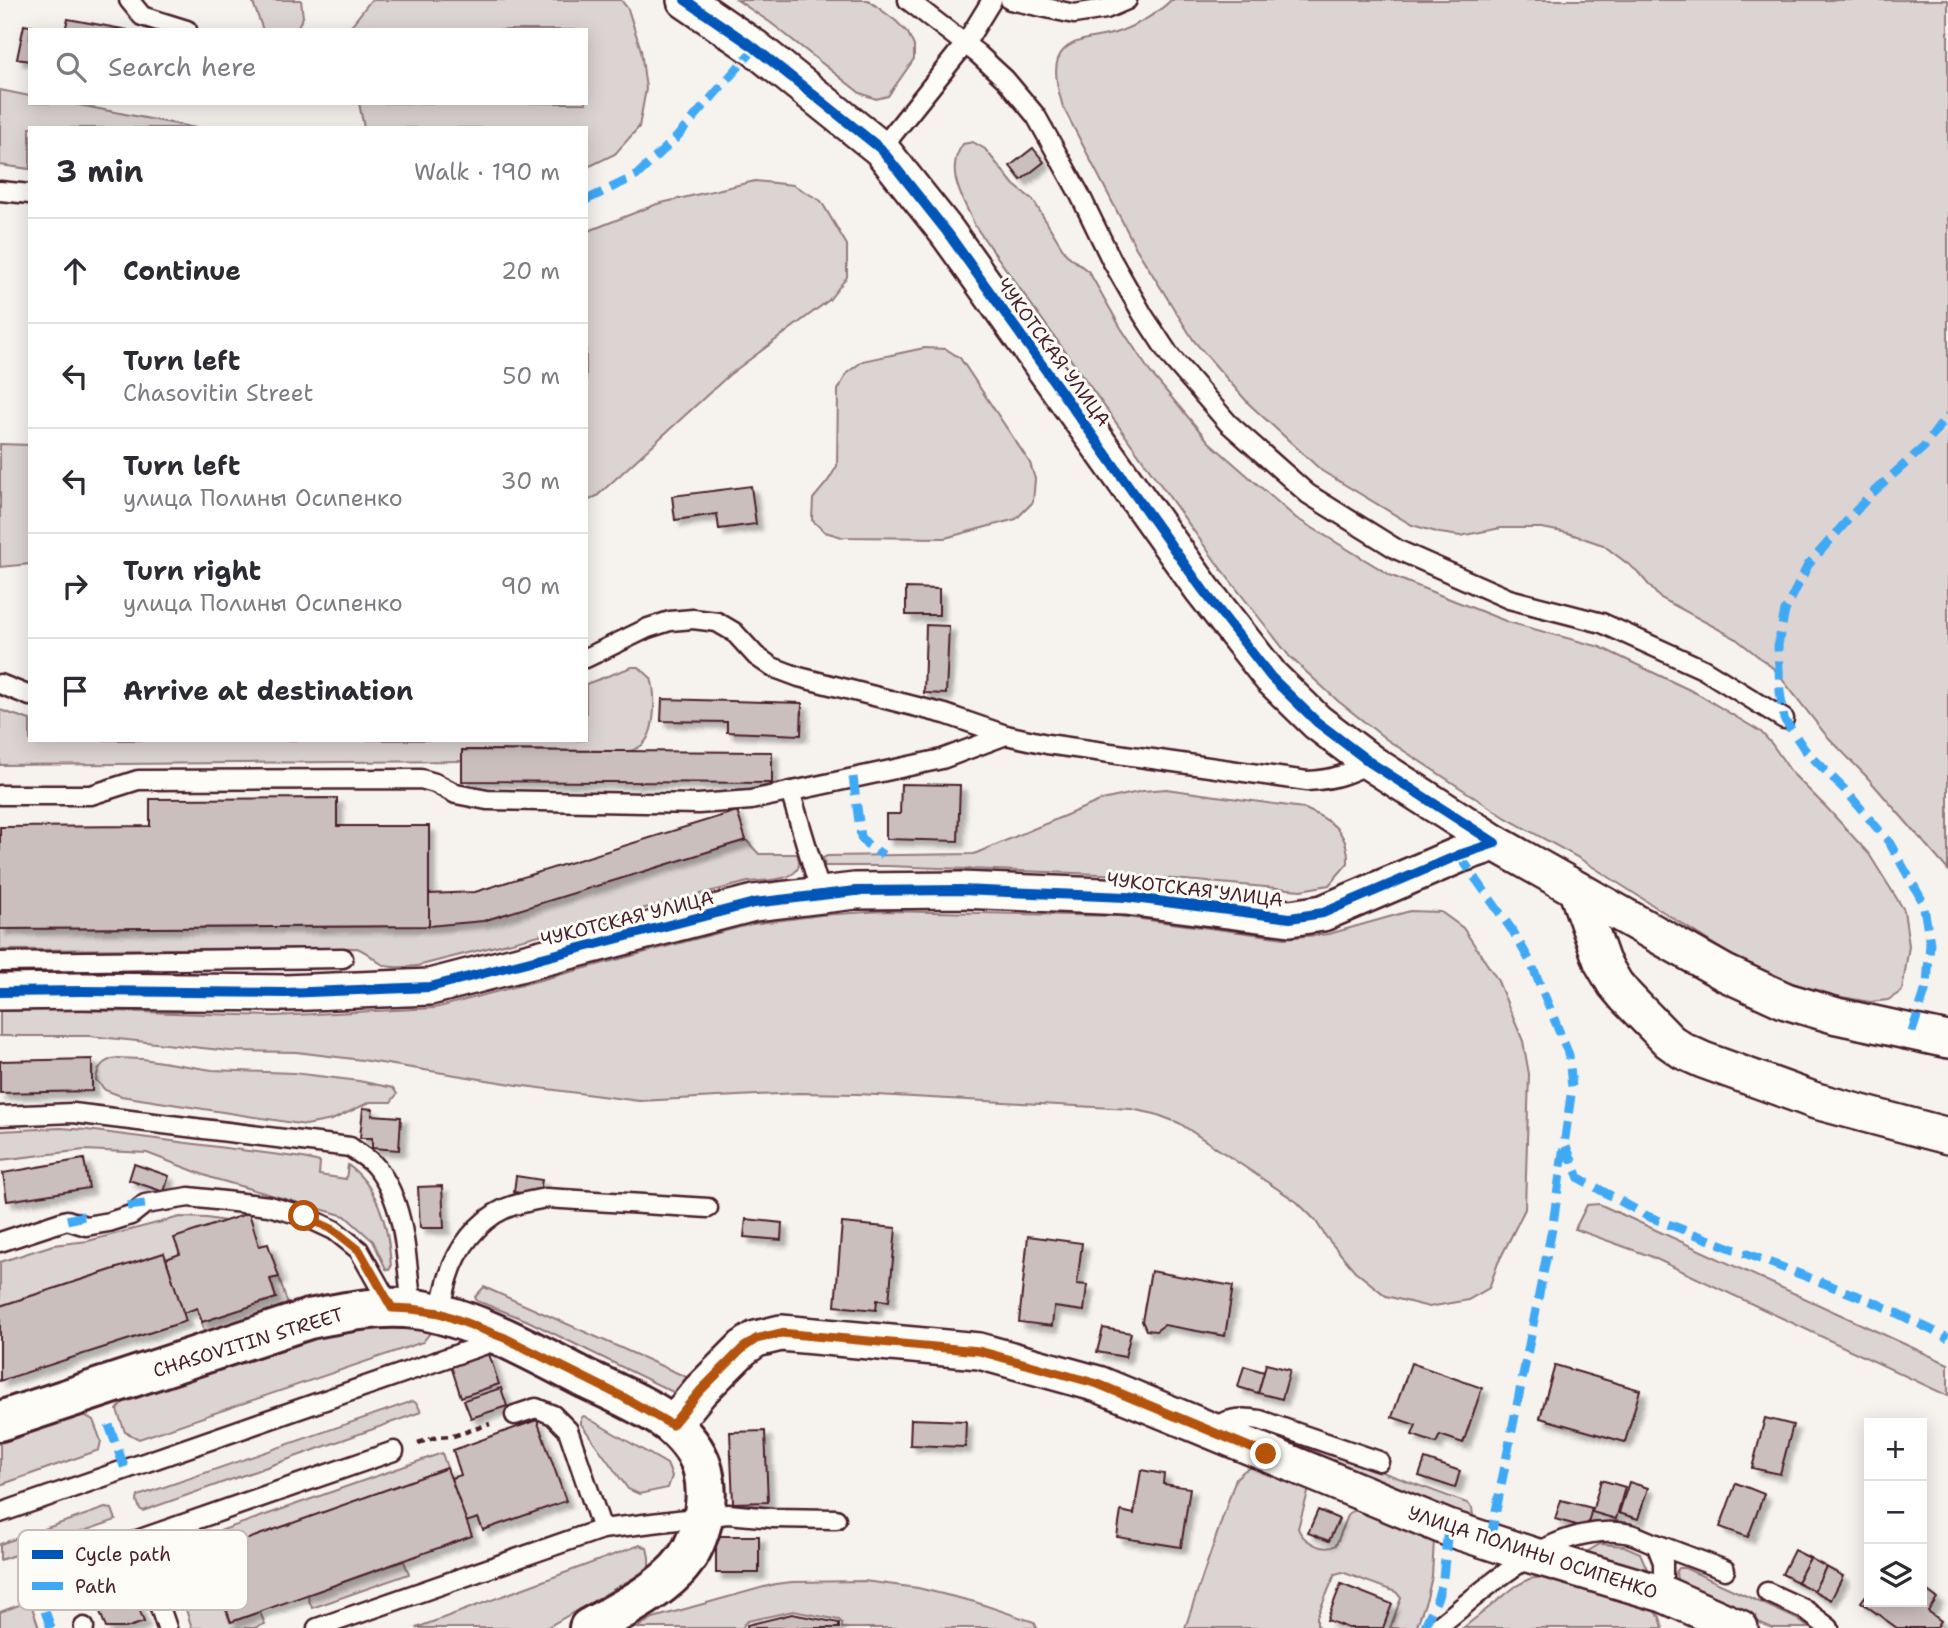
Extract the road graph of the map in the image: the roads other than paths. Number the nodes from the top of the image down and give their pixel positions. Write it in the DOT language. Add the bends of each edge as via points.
graph roads {
  1 [pos="129,0"];
  2 [pos="685,0"];
  3 [pos="908,0"];
  4 [pos="992,0"];
  5 [pos="1010,0"];
  6 [pos="1127,0"];
  7 [pos="181,28"];
  8 [pos="965,44"];
  9 [pos="881,149"];
  10 [pos="0,191"];
  11 [pos="28,194"];
  12 [pos="588,657"];
  13 [pos="0,684"];
  14 [pos="28,695"];
  15 [pos="1784,719"];
  16 [pos="1006,735"];
  17 [pos="1371,763"];
  18 [pos="790,792"];
  19 [pos="0,795"];
  20 [pos="1495,843"];
  21 [pos="1576,889"];
  22 [pos="821,894"];
  23 [pos="343,958"];
  24 [pos="0,962"];
  25 [pos="0,992"];
  26 [pos="1948,1040"];
  27 [pos="0,1116"];
  28 [pos="1948,1136"];
  29 [pos="708,1208"];
  30 [pos="0,1242"];
  31 [pos="415,1310"];
  32 [pos="505,1338"];
  33 [pos="515,1415"];
  34 [pos="0,1421"];
  35 [pos="672,1425"];
  36 [pos="1210,1430"];
  37 [pos="394,1451"];
  38 [pos="1379,1461"];
  39 [pos="0,1513"];
  40 [pos="703,1516"];
  41 [pos="836,1519"];
  42 [pos="602,1529"];
  43 [pos="166,1530"];
  44 [pos="1656,1544"];
  45 [pos="1531,1555"];
  46 [pos="1725,1570"];
  47 [pos="1767,1592"];
  48 [pos="1663,1594"];
  49 [pos="161,1610"];
  50 [pos="167,1628"];
  51 [pos="317,1628"];
  52 [pos="589,1628"];
  53 [pos="1436,1628"];
  54 [pos="1740,1628"];
  55 [pos="1829,1628"];
  1 -- 7 [label="lane" via="142,16"];
  2 -- 9 [label="street, ЧУКОТСКАЯ УЛИЦА" via="755,48"];
  3 -- 8 [label="lane"];
  4 -- 8 [label="lane"];
  5 -- 6 [label="lane" via="1074,14"];
  8 -- 9 [label="lane"];
  8 -- 15 [label="lane" via="1005,79 1036,116 1111,259 1170,356 1227,423 1308,494 1398,550 1509,599 1602,623 1703,669"];
  9 -- 17 [label="street, ЧУКОТСКАЯ УЛИЦА" via="947,232 1203,590 1271,677 1317,722"];
  10 -- 11 [label="lane"];
  12 -- 16 [label="lane" via="670,621 717,622 772,667 945,713"];
  13 -- 14 [label="lane"];
  16 -- 17 [label="lane" via="1307,781 1341,777"];
  16 -- 18 [label="lane" via="942,759"];
  17 -- 20 [label="street, ЧУКОТСКАЯ УЛИЦА"];
  18 -- 19 [label="lane" via="698,804 487,800 456,794 421,779 138,780 91,795"];
  18 -- 22 [label="lane"];
  20 -- 21 [label="street"];
  20 -- 22 [label="street, ЧУКОТСКАЯ УЛИЦА" via="1323,913 1290,918 1126,897 961,890"];
  21 -- 26 [label="street" via="1725,973 1786,1001"];
  21 -- 28 [label="street" via="1602,962 1615,984 1684,1051 1816,1101"];
  22 -- 25 [label="street, ЧУКОТСКАЯ УЛИЦА" via="754,903 430,987 285,993"];
  23 -- 24 [label="lane"];
  27 -- 31 [label="lane" via="73,1114 350,1147 375,1165 391,1192 400,1218"];
  29 -- 31 [label="lane" via="546,1198 520,1203 501,1210 478,1229 462,1247 449,1274"];
  30 -- 31 [label="lane" via="67,1220 86,1226 109,1222 145,1204 189,1197 269,1206 334,1230"];
  31 -- 32 [label="street, CHASOVITIN STREET"];
  31 -- 34 [label="street, CHASOVITIN STREET" via="353,1310 309,1319"];
  32 -- 35 [label="street, CHASOVITIN STREET"];
  32 -- 39 [label="lane"];
  33 -- 42 [label="lane" via="537,1408 553,1415 568,1430"];
  35 -- 36 [label="street, УЛИЦА ПОЛИНЫ ОСИПЕНКО" via="743,1348 756,1339 781,1333 979,1351 1098,1384"];
  35 -- 40 [label="street, CHASOVITIN STREET" via="692,1447 703,1470"];
  36 -- 38 [label="lane" via="1229,1420 1260,1420"];
  36 -- 45 [label="street, УЛИЦА ПОЛИНЫ ОСИПЕНКО" via="1448,1528"];
  37 -- 43 [label="lane"];
  40 -- 41 [label="lane"];
  40 -- 42 [label="lane"];
  40 -- 52 [label="street, CHASOVITIN STREET" via="689,1556 677,1570 651,1592"];
  42 -- 51 [label="lane"];
  44 -- 45 [label="lane" via="1627,1533 1596,1532 1565,1539"];
  44 -- 46 [label="lane"];
  44 -- 48 [label="lane" via="1663,1562"];
  45 -- 48 [label="street, УЛИЦА ПОЛИНЫ ОСИПЕНКО"];
  45 -- 53 [label="lane"];
  47 -- 55 [label="lane" via="1804,1609"];
  48 -- 54 [label="street, УЛИЦА ПОЛИНЫ ОСИПЕНКО"];
  49 -- 50 [label="lane"];
}
